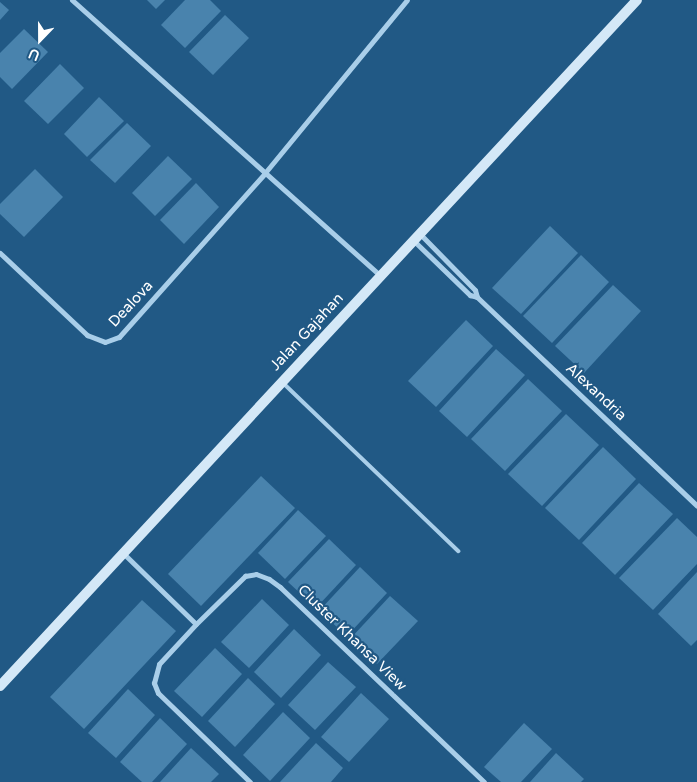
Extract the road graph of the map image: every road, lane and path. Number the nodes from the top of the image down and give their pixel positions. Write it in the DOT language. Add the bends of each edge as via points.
graph roads {
  1 [pos="72,0"];
  2 [pos="407,0"];
  3 [pos="637,0"];
  4 [pos="264,174"];
  5 [pos="417,237"];
  6 [pos="0,253"];
  7 [pos="381,276"];
  8 [pos="477,297"];
  9 [pos="281,382"];
  10 [pos="697,506"];
  11 [pos="458,551"];
  12 [pos="124,554"];
  13 [pos="196,624"];
  14 [pos="0,686"];
  15 [pos="250,782"];
  16 [pos="484,782"];
  1 -- 4 [label="street"];
  2 -- 4 [label="street, Dealova"];
  3 -- 5 [label="street, Jalan Gajahan"];
  4 -- 6 [label="street, Dealova" via="120,337 105,342 87,335"];
  4 -- 7 [label="street"];
  5 -- 7 [label="street, Jalan Gajahan"];
  5 -- 8 [label="street, Alexandria" via="470,295"];
  5 -- 8 [label="street, Alexandria" via="475,290"];
  7 -- 9 [label="street, Jalan Gajahan"];
  8 -- 10 [label="street, Alexandria"];
  9 -- 11 [label="lane"];
  9 -- 12 [label="street, Jalan Gajahan"];
  12 -- 13 [label="street"];
  12 -- 14 [label="street, Jalan Gajahan"];
  13 -- 15 [label="street, Cluster Khansa View" via="159,664 154,683 158,693"];
  13 -- 16 [label="street, Cluster Khansa View" via="245,576 256,574 268,579"];
}
